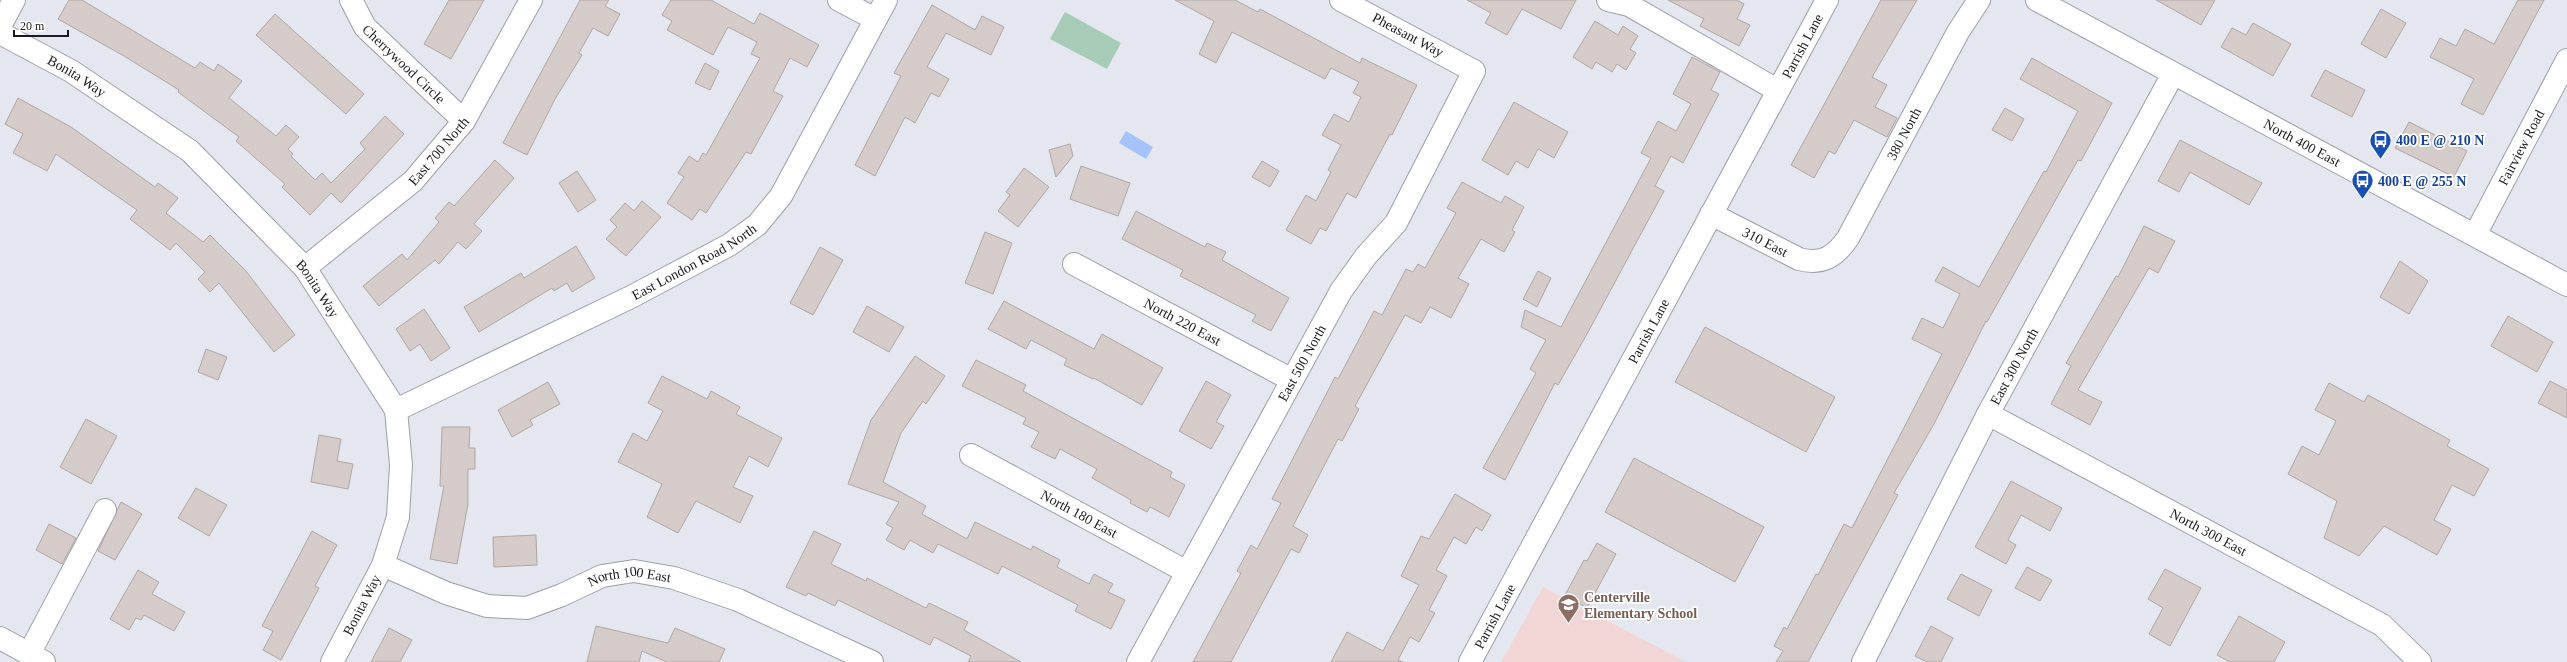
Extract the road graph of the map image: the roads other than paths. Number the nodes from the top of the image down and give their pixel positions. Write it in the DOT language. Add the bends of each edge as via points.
graph roads {
  1 [pos="14,0"];
  2 [pos="351,0"];
  3 [pos="531,0"];
  4 [pos="839,0"];
  5 [pos="886,0"];
  6 [pos="1341,0"];
  7 [pos="1608,0"];
  8 [pos="1827,0"];
  9 [pos="1979,0"];
  10 [pos="2037,0"];
  11 [pos="875,19"];
  12 [pos="0,26"];
  13 [pos="0,33"];
  14 [pos="2567,60"];
  15 [pos="1474,71"];
  16 [pos="2173,74"];
  17 [pos="1777,90"];
  18 [pos="464,121"];
  19 [pos="1711,214"];
  20 [pos="2475,235"];
  21 [pos="1822,261"];
  22 [pos="1074,264"];
  23 [pos="305,268"];
  24 [pos="2567,285"];
  25 [pos="1292,380"];
  26 [pos="396,410"];
  27 [pos="1988,414"];
  28 [pos="971,455"];
  29 [pos="105,510"];
  30 [pos="383,565"];
  31 [pos="1187,572"];
  32 [pos="0,638"];
  33 [pos="37,658"];
  34 [pos="332,662"];
  35 [pos="872,662"];
  36 [pos="1138,662"];
  37 [pos="1470,662"];
  38 [pos="1863,662"];
  39 [pos="2420,662"];
  1 -- 12 [label="street"];
  2 -- 18 [label="street, Cherrywood Circle" via="365,27"];
  3 -- 18 [label="street, East 700 North"];
  4 -- 11 [label="street"];
  5 -- 11 [label="street, East London Road North"];
  6 -- 15 [label="street, Pheasant Way"];
  7 -- 17 [label="street" via="1629,5"];
  8 -- 17 [label="street, Parrish Lane"];
  9 -- 21 [label="street, 380 North" via="1958,32 1848,238 1837,252"];
  10 -- 16 [label="street, North 400 East"];
  11 -- 26 [label="street, East London Road North" via="781,196 757,225 729,245 631,297"];
  13 -- 23 [label="street, Bonita Way" via="71,71 190,151"];
  14 -- 20 [label="street, Fairview Road"];
  15 -- 25 [label="street, East 500 North" via="1396,223 1366,256 1341,291"];
  16 -- 20 [label="street, North 400 East"];
  16 -- 27 [label="street, East 300 North"];
  17 -- 19 [label="street, Parrish Lane"];
  18 -- 23 [label="street, East 700 North" via="413,181"];
  19 -- 21 [label="street, 310 East" via="1792,256 1807,261"];
  19 -- 37 [label="street, Parrish Lane"];
  20 -- 24 [label="street, North 400 East"];
  22 -- 25 [label="street, North 220 East"];
  23 -- 26 [label="street, Bonita Way"];
  25 -- 31 [label="street, East 500 North"];
  26 -- 30 [label="street, Bonita Way" via="401,465 398,518"];
  27 -- 38 [label="street, East 300 North"];
  27 -- 39 [label="street, North 300 East" via="2382,625"];
  28 -- 31 [label="street, North 180 East"];
  29 -- 33 [label="street"];
  30 -- 34 [label="street, Bonita Way"];
  30 -- 35 [label="street, North 100 East" via="446,593 487,606 527,608 602,576 634,571 674,578 738,600"];
  31 -- 36 [label="street, East 500 North"];
  32 -- 33 [label="street"];
}
